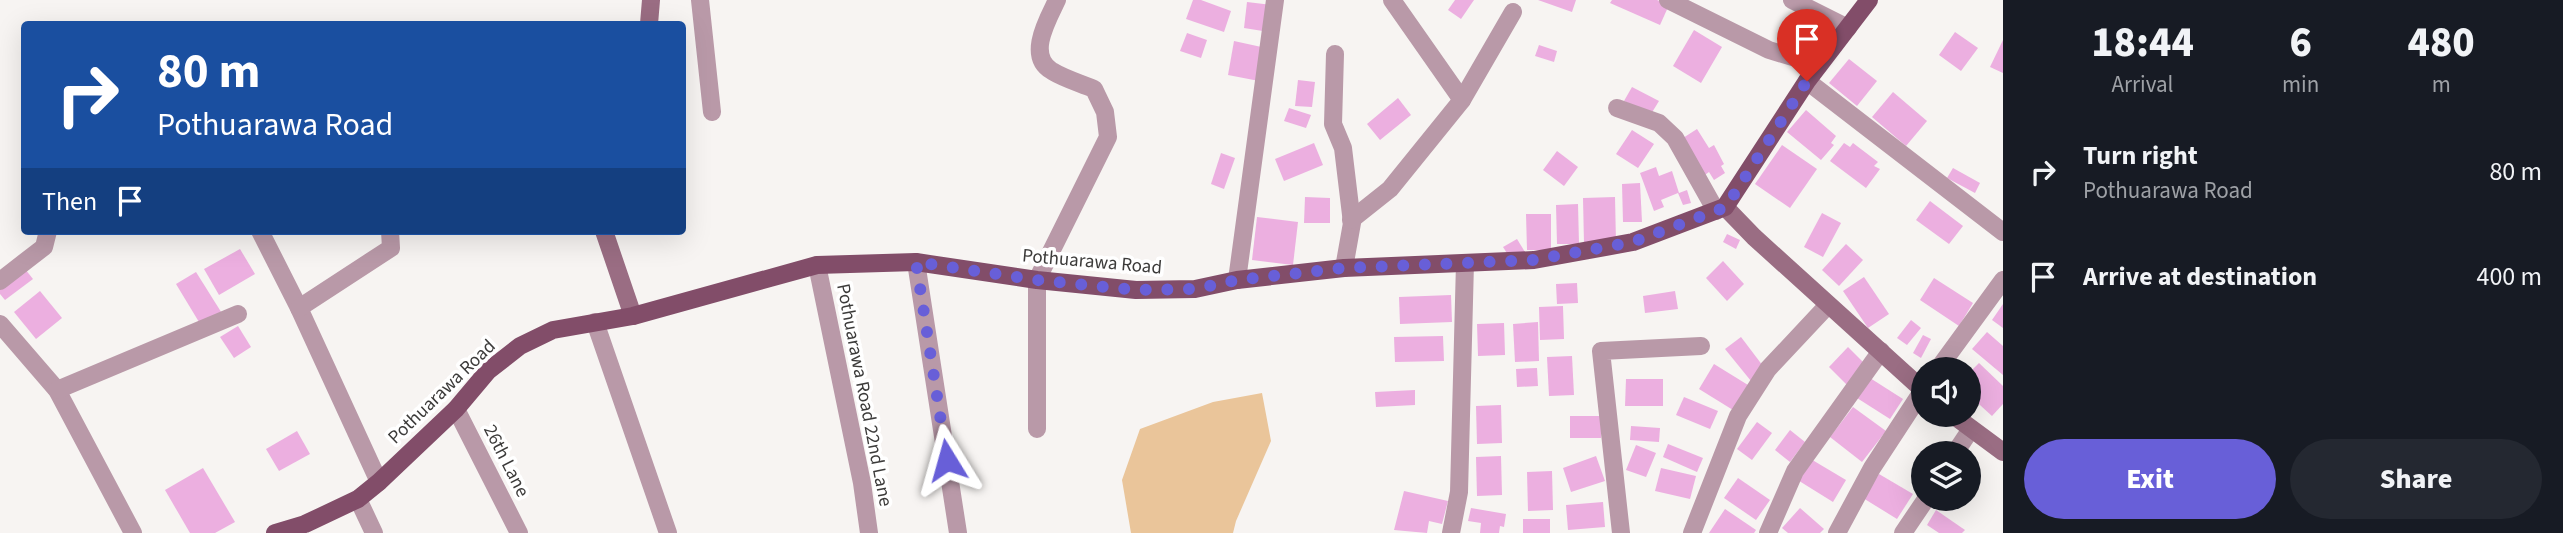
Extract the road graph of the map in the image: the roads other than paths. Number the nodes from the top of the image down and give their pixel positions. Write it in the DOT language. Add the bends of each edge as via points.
graph roads {
  1 [pos="651,0"];
  2 [pos="700,0"];
  3 [pos="1057,0"];
  4 [pos="1275,0"];
  5 [pos="1392,0"];
  6 [pos="1668,0"];
  7 [pos="1792,0"];
  8 [pos="1869,0"];
  9 [pos="1513,12"];
  10 [pos="649,21"];
  11 [pos="1848,28"];
  12 [pos="1335,54"];
  13 [pos="1819,65"];
  14 [pos="1807,81"];
  15 [pos="1462,100"];
  16 [pos="1618,108"];
  17 [pos="712,113"];
  18 [pos="1721,209"];
  19 [pos="1352,220"];
  20 [pos="2003,232"];
  21 [pos="47,235"];
  22 [pos="262,235"];
  23 [pos="390,235"];
  24 [pos="605,235"];
  25 [pos="916,262"];
  26 [pos="1465,263"];
  27 [pos="817,265"];
  28 [pos="1344,268"];
  29 [pos="1037,280"];
  30 [pos="1237,280"];
  31 [pos="2003,280"];
  32 [pos="0,281"];
  33 [pos="1828,305"];
  34 [pos="299,308"];
  35 [pos="238,314"];
  36 [pos="633,316"];
  37 [pos="595,322"];
  38 [pos="0,324"];
  39 [pos="1701,346"];
  40 [pos="1881,351"];
  41 [pos="1947,357"];
  42 [pos="1911,379"];
  43 [pos="57,390"];
  44 [pos="1911,408"];
  45 [pos="456,409"];
  46 [pos="1968,427"];
  47 [pos="1037,429"];
  48 [pos="1971,429"];
  49 [pos="1963,441"];
  50 [pos="2003,452"];
  51 [pos="379,482"];
  52 [pos="358,499"];
  53 [pos="1918,511"];
  54 [pos="133,533"];
  55 [pos="275,533"];
  56 [pos="374,533"];
  57 [pos="519,533"];
  58 [pos="668,533"];
  59 [pos="869,533"];
  60 [pos="957,533"];
  61 [pos="1451,533"];
  62 [pos="1621,533"];
  63 [pos="1692,533"];
  64 [pos="1768,533"];
  65 [pos="1837,533"];
  66 [pos="1903,533"];
  1 -- 10 [label="street"];
  2 -- 17 [label="street"];
  3 -- 29 [label="street" via="1041,36 1040,52 1049,70 1094,89 1105,112 1108,137"];
  4 -- 30 [label="street"];
  5 -- 15 [label="street"];
  6 -- 13 [label="street" via="1769,50"];
  7 -- 11 [label="street"];
  8 -- 11 [label="main road"];
  9 -- 15 [label="street"];
  11 -- 13 [label="main road"];
  12 -- 19 [label="street" via="1333,124 1343,148"];
  13 -- 14 [label="main road"];
  14 -- 18 [label="main road"];
  14 -- 20 [label="street"];
  15 -- 19 [label="street" via="1390,189"];
  16 -- 18 [label="street" via="1659,123 1675,138"];
  18 -- 26 [label="main road, Pothuarawa Road" via="1633,242 1534,260"];
  18 -- 33 [label="street"];
  19 -- 28 [label="street"];
  21 -- 32 [label="street" via="44,247"];
  22 -- 34 [label="street"];
  23 -- 34 [label="street" via="391,248"];
  24 -- 36 [label="street"];
  25 -- 27 [label="main road, Pothuarawa Road"];
  25 -- 29 [label="main road, Pothuarawa Road"];
  25 -- 60 [label="street"];
  26 -- 28 [label="main road, Pothuarawa Road"];
  26 -- 61 [label="street" via="1458,492"];
  27 -- 36 [label="main road, Pothuarawa Road"];
  27 -- 59 [label="street, Pothuarawa Road 22nd Lane"];
  28 -- 30 [label="main road, Pothuarawa Road"];
  29 -- 30 [label="main road, Pothuarawa Road" via="1136,290 1195,289"];
  29 -- 47 [label="street"];
  31 -- 41 [label="street"];
  33 -- 40 [label="street"];
  33 -- 63 [label="street" via="1768,369 1738,416"];
  34 -- 51 [label="street"];
  35 -- 43 [label="street"];
  36 -- 37 [label="main road, Pothuarawa Road"];
  37 -- 45 [label="main road, Pothuarawa Road" via="553,330 520,346 488,371"];
  37 -- 58 [label="street"];
  38 -- 43 [label="street"];
  39 -- 62 [label="street" via="1601,351"];
  40 -- 42 [label="street"];
  40 -- 64 [label="street" via="1795,471"];
  43 -- 54 [label="street"];
  44 -- 65 [label="street"];
  45 -- 51 [label="main road, Pothuarawa Road"];
  45 -- 57 [label="street, 26th Lane"];
  46 -- 48 [label="street"];
  48 -- 49 [label="street"];
  48 -- 50 [label="street"];
  51 -- 52 [label="main road, Pothuarawa Road"];
  52 -- 55 [label="main road, Pothuarawa Road"];
  52 -- 56 [label="street"];
  53 -- 66 [label="street"];
}
